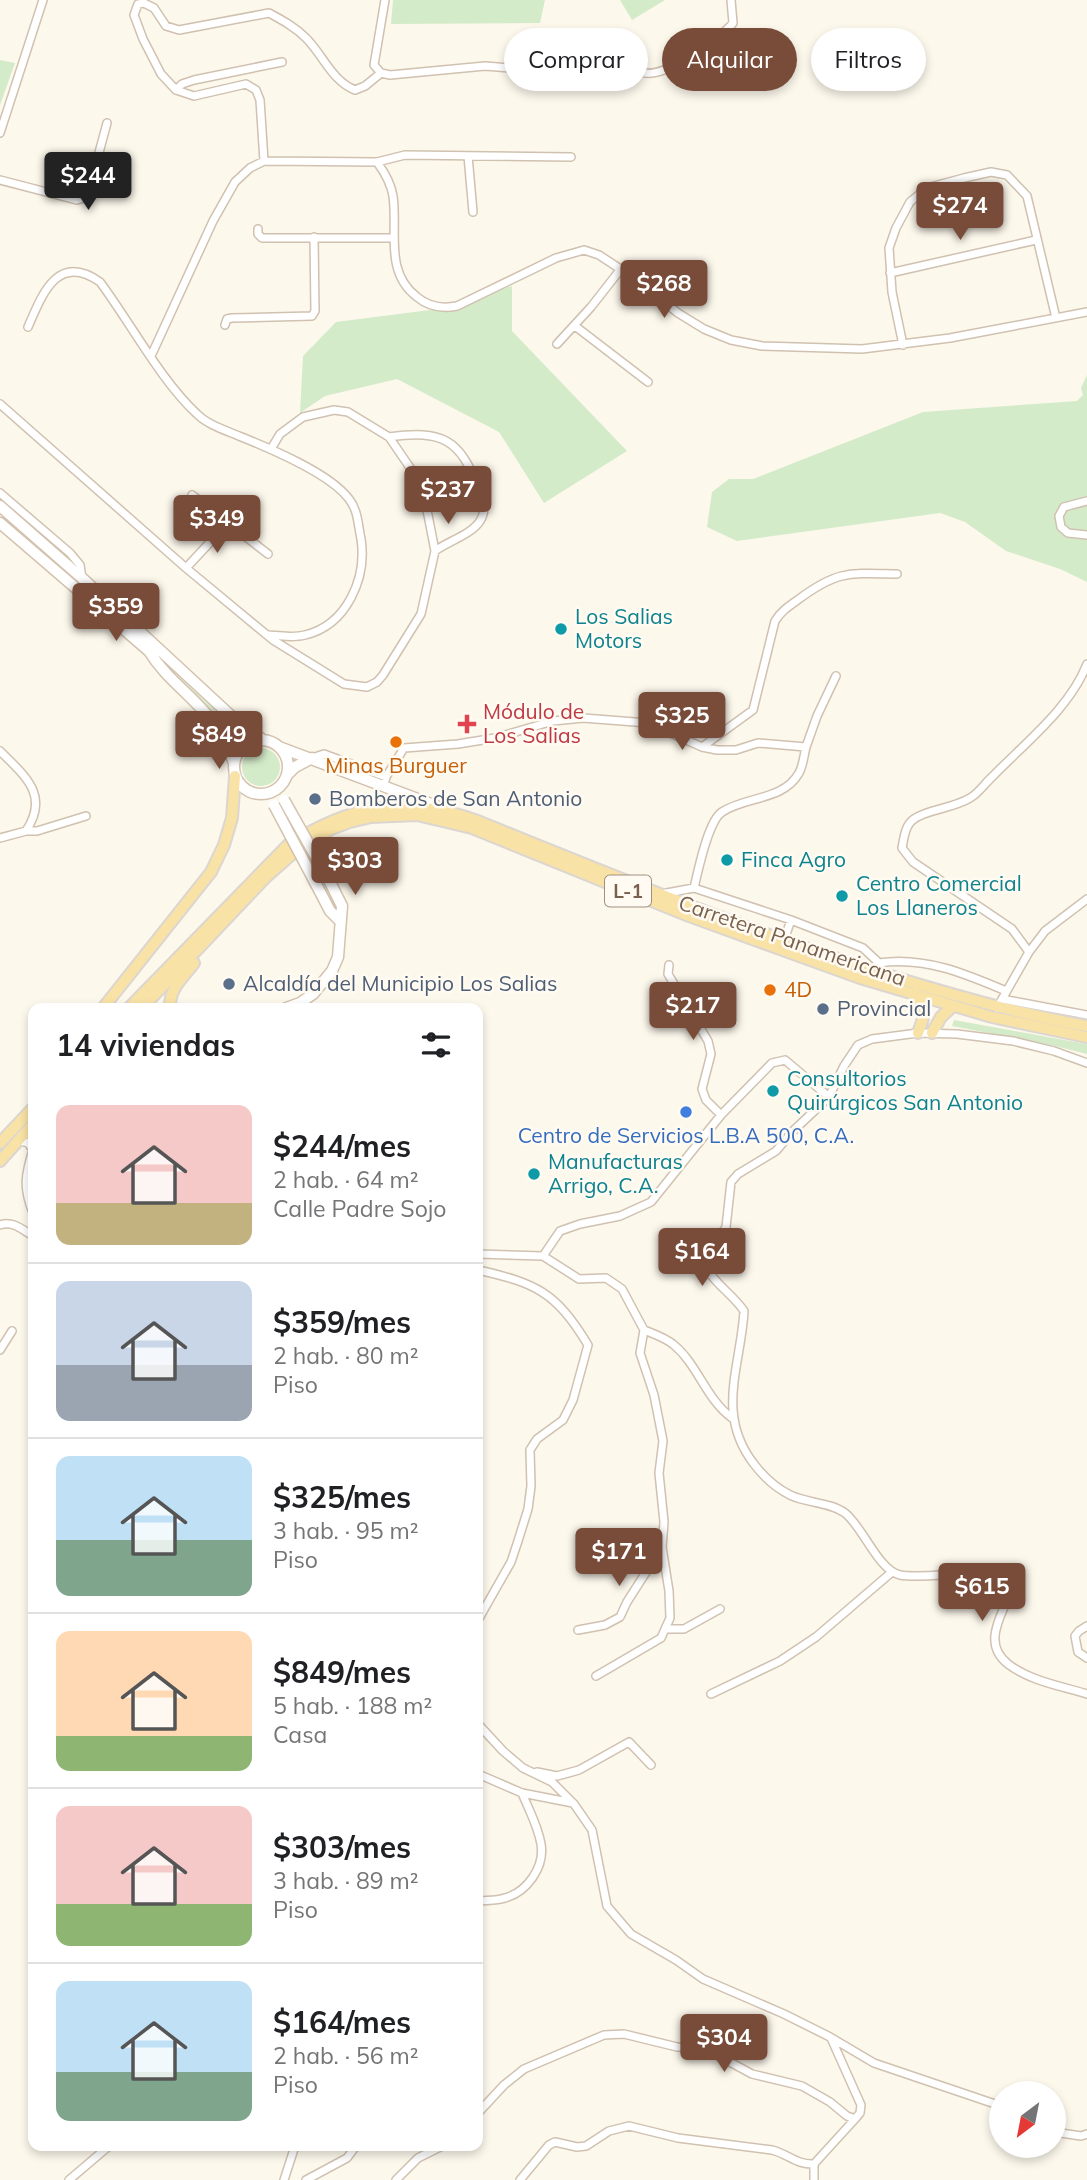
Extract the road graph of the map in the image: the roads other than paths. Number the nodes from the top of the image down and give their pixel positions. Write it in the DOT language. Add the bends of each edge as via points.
graph roads {
  1 [pos="43,0"];
  2 [pos="385,0"];
  3 [pos="731,0"];
  4 [pos="282,62"];
  5 [pos="504,67"];
  6 [pos="381,73"];
  7 [pos="648,73"];
  8 [pos="176,90"];
  9 [pos="107,123"];
  10 [pos="0,133"];
  11 [pos="468,156"];
  12 [pos="571,157"];
  13 [pos="264,161"];
  14 [pos="377,162"];
  15 [pos="0,180"];
  16 [pos="473,212"];
  17 [pos="258,229"];
  18 [pos="314,237"];
  19 [pos="394,238"];
  20 [pos="1036,240"];
  21 [pos="620,270"];
  22 [pos="890,273"];
  23 [pos="1087,312"];
  24 [pos="1056,318"];
  25 [pos="225,325"];
  26 [pos="575,326"];
  27 [pos="28,327"];
  28 [pos="557,344"];
  29 [pos="904,345"];
  30 [pos="151,356"];
  31 [pos="648,382"];
  32 [pos="0,404"];
  33 [pos="389,436"];
  34 [pos="271,449"];
  35 [pos="0,493"];
  36 [pos="192,495"];
  37 [pos="1087,501"];
  38 [pos="0,506"];
  39 [pos="0,523"];
  40 [pos="228,523"];
  41 [pos="1087,535"];
  42 [pos="435,551"];
  43 [pos="268,554"];
  44 [pos="186,568"];
  45 [pos="897,574"];
  46 [pos="82,578"];
  47 [pos="268,635"];
  48 [pos="1087,664"];
  49 [pos="836,676"];
  50 [pos="263,740"];
  51 [pos="279,747"];
  52 [pos="702,747"];
  53 [pos="806,747"];
  54 [pos="0,751"];
  55 [pos="312,758"];
  56 [pos="234,763"];
  57 [pos="288,775"];
  58 [pos="235,776"];
  59 [pos="385,781"];
  60 [pos="280,787"];
  61 [pos="260,794"];
  62 [pos="446,809"];
  63 [pos="86,816"];
  64 [pos="26,831"];
  65 [pos="0,838"];
  66 [pos="694,888"];
  67 [pos="657,894"];
  68 [pos="1087,899"];
  69 [pos="339,920"];
  70 [pos="791,920"];
  71 [pos="784,940"];
  72 [pos="205,942"];
  73 [pos="1028,952"];
  74 [pos="668,965"];
  75 [pos="876,967"];
  76 [pos="914,993"];
  77 [pos="1002,999"];
  78 [pos="107,1003"];
  79 [pos="134,1003"];
  80 [pos="147,1003"];
  81 [pos="170,1003"];
  82 [pos="300,1003"];
  83 [pos="953,1006"];
  84 [pos="1087,1015"];
  85 [pos="1087,1026"];
  86 [pos="918,1033"];
  87 [pos="932,1033"];
  88 [pos="1087,1037"];
  89 [pos="1087,1063"];
  90 [pos="829,1097"];
  91 [pos="28,1109"];
  92 [pos="28,1114"];
  93 [pos="721,1115"];
  94 [pos="19,1124"];
  95 [pos="28,1131"];
  96 [pos="20,1141"];
  97 [pos="0,1143"];
  98 [pos="28,1143"];
  99 [pos="0,1161"];
  100 [pos="28,1165"];
  101 [pos="28,1195"];
  102 [pos="0,1225"];
  103 [pos="28,1233"];
  104 [pos="483,1254"];
  105 [pos="543,1256"];
  106 [pos="483,1271"];
  107 [pos="644,1330"];
  108 [pos="12,1331"];
  109 [pos="0,1350"];
  110 [pos="732,1418"];
  111 [pos="662,1547"];
  112 [pos="892,1572"];
  113 [pos="720,1609"];
  114 [pos="483,1611"];
  115 [pos="1087,1626"];
  116 [pos="667,1629"];
  117 [pos="578,1630"];
  118 [pos="1087,1658"];
  119 [pos="596,1676"];
  120 [pos="711,1694"];
  121 [pos="1087,1695"];
  122 [pos="483,1729"];
  123 [pos="651,1765"];
  124 [pos="523,1768"];
  125 [pos="483,1776"];
  126 [pos="522,1793"];
  127 [pos="574,1804"];
  128 [pos="483,1900"];
  129 [pos="830,2037"];
  130 [pos="989,2102"];
  131 [pos="483,2107"];
  132 [pos="855,2119"];
  133 [pos="1066,2134"];
  134 [pos="1087,2134"];
  135 [pos="103,2151"];
  136 [pos="293,2151"];
  137 [pos="352,2151"];
  138 [pos="432,2151"];
  139 [pos="814,2164"];
  140 [pos="69,2180"];
  141 [pos="284,2180"];
  142 [pos="306,2180"];
  143 [pos="396,2180"];
  144 [pos="520,2180"];
  145 [pos="814,2180"];
  1 -- 10 [label="street"];
  2 -- 6 [label="street" via="374,65"];
  3 -- 7 [label="street" via="733,23 724,34 692,56 655,74"];
  4 -- 8 [label="street" via="194,80"];
  5 -- 6 [label="street"];
  6 -- 8 [label="street" via="355,90 343,85 308,40 269,13 179,30 166,26 154,8 138,4 134,15 143,39 161,74"];
  8 -- 13 [label="street" via="194,96 246,84 256,90"];
  9 -- 15 [label="street" via="87,197 77,200"];
  11 -- 12 [label="street"];
  11 -- 14 [label="street" via="405,155"];
  11 -- 16 [label="street"];
  13 -- 14 [label="street"];
  13 -- 30 [label="street" via="235,182"];
  14 -- 19 [label="street" via="391,187"];
  17 -- 18 [label="street" via="262,239"];
  18 -- 19 [label="street"];
  18 -- 25 [label="street" via="312,316 232,318"];
  19 -- 21 [label="street" via="397,272 409,291 424,303 446,308 572,252 599,255"];
  20 -- 22 [label="street"];
  20 -- 22 [label="street" via="1027,196 1007,175 990,172 964,177 927,188 911,202 889,248"];
  20 -- 24 [label="street"];
  21 -- 26 [label="street"];
  21 -- 29 [label="street" via="678,313 731,341 862,349"];
  22 -- 29 [label="street"];
  23 -- 24 [label="street"];
  24 -- 29 [label="street"];
  26 -- 28 [label="street"];
  26 -- 31 [label="street"];
  27 -- 30 [label="street" via="52,280 81,272 100,282"];
  30 -- 34 [label="street" via="199,416"];
  32 -- 44 [label="street"];
  33 -- 34 [label="street" via="355,415 334,410 316,412 292,425"];
  33 -- 42 [label="street" via="421,488"];
  33 -- 42 [label="street" via="415,433 443,439 471,467 483,513 474,528"];
  34 -- 47 [label="street" via="321,476 350,499 363,555 353,594 327,625 306,635"];
  35 -- 46 [label="street" via="70,553 80,565"];
  36 -- 40 [label="street"];
  37 -- 41 [label="street" via="1064,508 1059,516 1068,533"];
  38 -- 46 [label="street"];
  39 -- 56 [label="street" via="149,651 160,669 211,718"];
  40 -- 43 [label="street"];
  40 -- 44 [label="street"];
  42 -- 47 [label="street" via="421,614 377,682 367,687 344,684"];
  44 -- 47 [label="street"];
  45 -- 52 [label="street" via="853,573 822,582 781,612 753,710"];
  46 -- 50 [label="street"];
  48 -- 73 [label="street" via="1035,737 973,796 953,808 913,820 905,832 902,849 913,862 1012,929"];
  49 -- 53 [label="street"];
  50 -- 51 [label="street"];
  50 -- 56 [label="street" via="247,744"];
  51 -- 55 [label="street"];
  51 -- 57 [label="street" via="286,755"];
  52 -- 53 [label="street" via="736,750 758,743"];
  52 -- 59 [label="street" via="648,723 583,718 553,721 470,742 404,748"];
  53 -- 66 [label="street" via="799,773 788,786 721,813"];
  54 -- 64 [label="street" via="33,788 37,803"];
  55 -- 57 [label="street"];
  55 -- 59 [label="street"];
  56 -- 58 [label="street"];
  57 -- 60 [label="street"];
  58 -- 61 [label="street" via="249,792"];
  58 -- 78 [label="main road" via="232,818 211,872"];
  59 -- 62 [label="street"];
  60 -- 61 [label="street"];
  60 -- 69 [label="street, bridge" via="342,906"];
  61 -- 69 [label="street, bridge" via="274,805"];
  62 -- 67 [label="main road, Carretera Panamericana / L-1"];
  62 -- 79 [label="main road, Carretera Panamericana / L-1" via="370,808 315,828 262,869"];
  63 -- 64 [label="street"];
  64 -- 65 [label="street"];
  66 -- 67 [label="street"];
  66 -- 70 [label="street"];
  67 -- 71 [label="main road, Carretera Panamericana / L-1"];
  68 -- 73 [label="street" via="1045,931"];
  69 -- 82 [label="street" via="338,957 332,971"];
  70 -- 71 [label="street"];
  70 -- 75 [label="street" via="863,947"];
  71 -- 75 [label="main road, Carretera Panamericana / L-1"];
  72 -- 76 [label="main road, Carretera Panamericana / L-1" via="266,877 331,829 371,817 417,815 472,828 689,916"];
  72 -- 80 [label="main road, Carretera Panamericana / L-1"];
  72 -- 81 [label="main road, L-1" via="175,986"];
  73 -- 77 [label="street"];
  74 -- 93 [label="street" via="668,974 708,1041 711,1054 702,1089"];
  75 -- 77 [label="main road, Carretera Panamericana / L-1"];
  75 -- 77 [label="street" via="905,961 930,964 964,973"];
  76 -- 83 [label="main road, Carretera Panamericana / L-1"];
  76 -- 86 [label="main road" via="925,1012"];
  77 -- 84 [label="street"];
  77 -- 85 [label="main road, Carretera Panamericana / L-1"];
  83 -- 87 [label="main road"];
  83 -- 88 [label="main road, Carretera Panamericana / L-1"];
  86 -- 87 [label="street"];
  86 -- 90 [label="street" via="858,1045"];
  87 -- 89 [label="street" via="1013,1041"];
  90 -- 93 [label="street" via="785,1060 772,1063"];
  90 -- 110 [label="street" via="776,1151 731,1182 726,1227 713,1246 709,1272 744,1311"];
  91 -- 94 [label="main road"];
  92 -- 94 [label="main road"];
  93 -- 105 [label="street" via="651,1202 620,1216 560,1231"];
  94 -- 97 [label="main road"];
  95 -- 96 [label="main road"];
  96 -- 98 [label="street"];
  96 -- 99 [label="main road"];
  100 -- 101 [label="street"];
  102 -- 103 [label="street" via="12,1224"];
  104 -- 105 [label="street"];
  105 -- 107 [label="street" via="579,1279 615,1282"];
  106 -- 114 [label="street" via="536,1287 556,1303 588,1345 563,1420 530,1450 528,1509 511,1562"];
  107 -- 110 [label="street" via="674,1345 719,1409"];
  107 -- 111 [label="street" via="640,1353 663,1441 659,1473"];
  108 -- 109 [label="street"];
  110 -- 112 [label="street" via="748,1457 766,1478 789,1495 843,1511"];
  111 -- 116 [label="street" via="669,1591"];
  111 -- 117 [label="street" via="620,1617"];
  112 -- 120 [label="street" via="816,1637 780,1661"];
  112 -- 121 [label="street" via="1004,1577 1011,1593 998,1617 995,1637 1005,1662 1034,1678"];
  113 -- 116 [label="street" via="684,1629"];
  115 -- 118 [label="street" via="1075,1636 1078,1652"];
  116 -- 119 [label="street" via="662,1638"];
  122 -- 124 [label="street"];
  123 -- 124 [label="street" via="629,1741 579,1770 557,1776"];
  124 -- 127 [label="street" via="552,1782"];
  125 -- 126 [label="street"];
  126 -- 127 [label="street"];
  126 -- 128 [label="street" via="542,1847 539,1867 524,1889 506,1898"];
  127 -- 129 [label="street" via="592,1830 607,1906 631,1934 703,1979"];
  129 -- 130 [label="street" via="874,2063"];
  129 -- 132 [label="street" via="861,2105"];
  131 -- 132 [label="street" via="524,2069 604,2035 624,2034 677,2047 704,2048 751,2074 802,2086"];
  132 -- 139 [label="street"];
  133 -- 134 [label="street"];
  135 -- 140 [label="street"];
  136 -- 141 [label="street"];
  137 -- 142 [label="street"];
  138 -- 143 [label="street"];
  139 -- 144 [label="street" via="798,2164 772,2150 678,2138 629,2126 608,2131 586,2146 555,2142"];
  139 -- 145 [label="street"];
}
